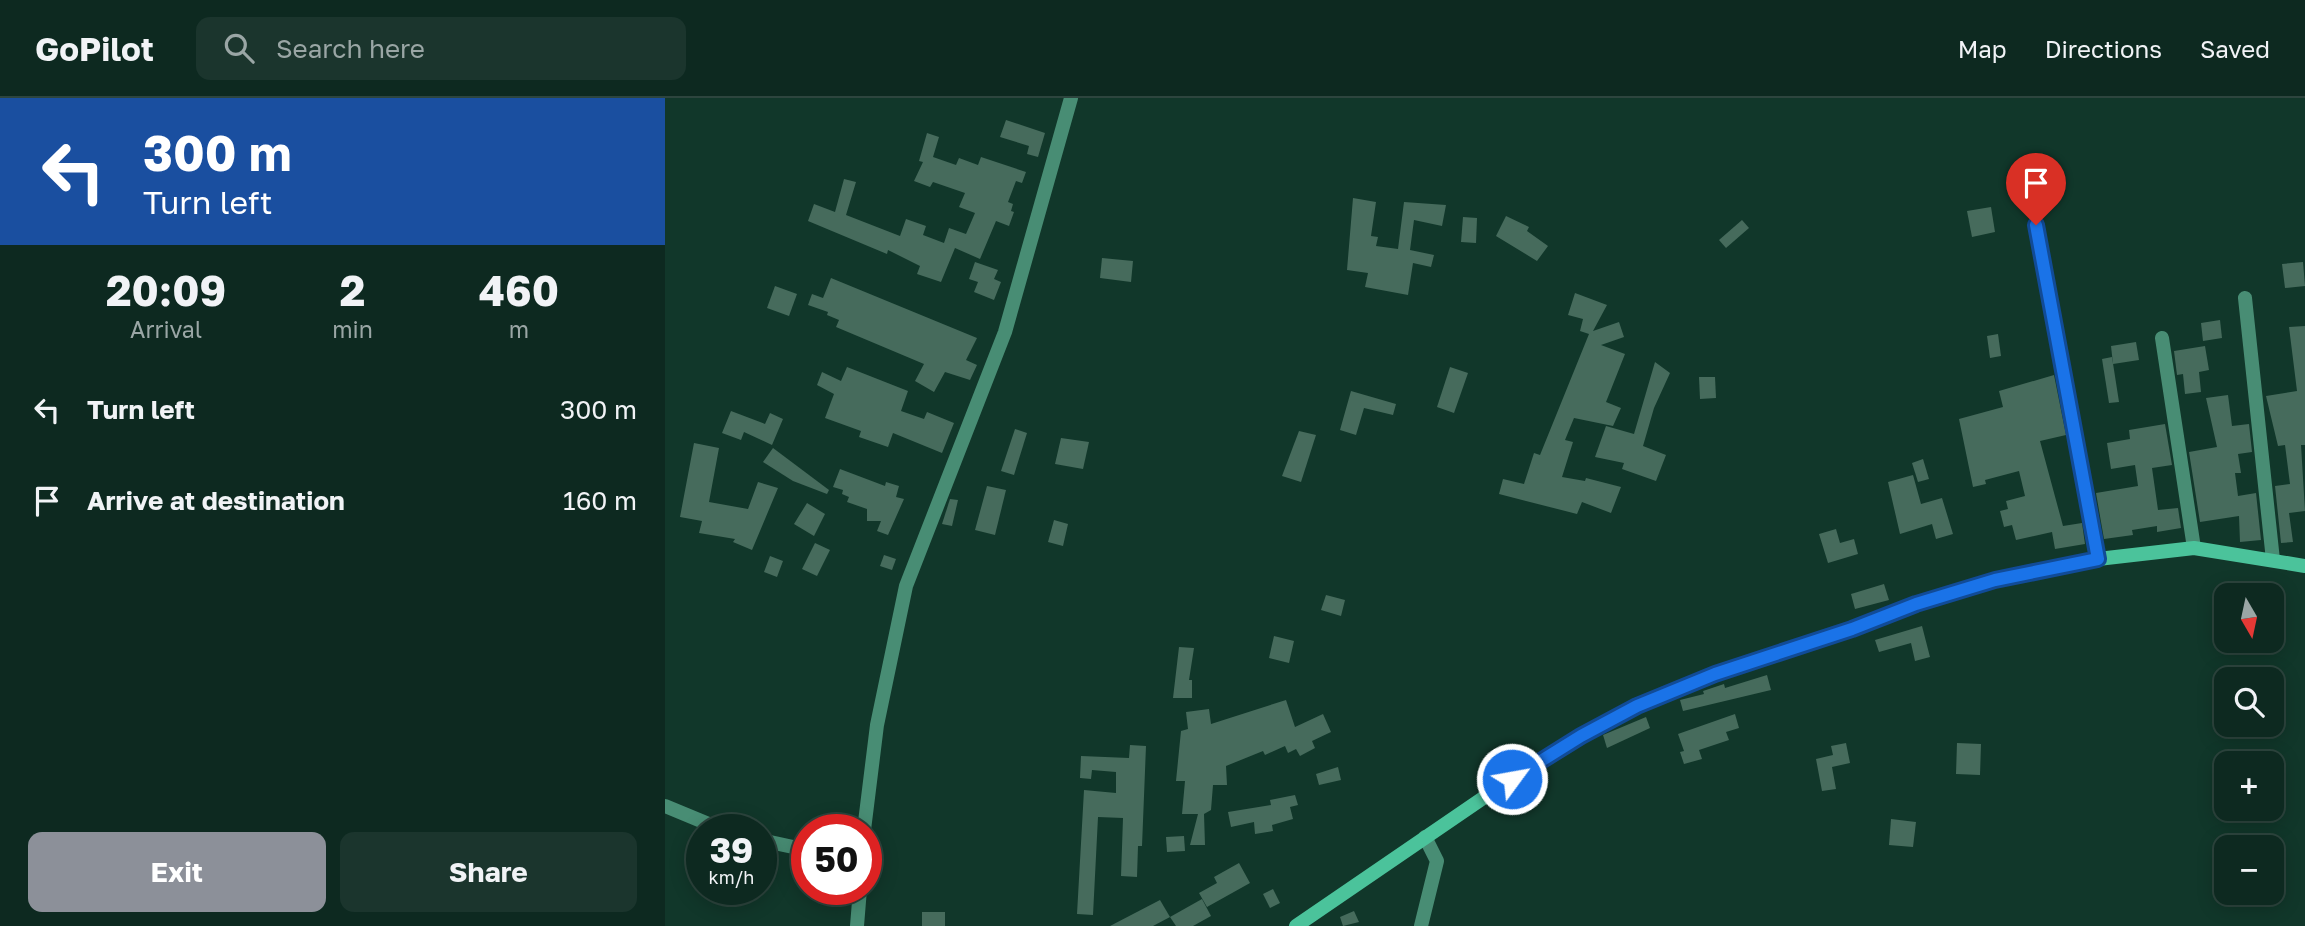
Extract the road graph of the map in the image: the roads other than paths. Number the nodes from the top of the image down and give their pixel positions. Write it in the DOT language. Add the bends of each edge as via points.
graph roads {
  1 [pos="1071,98"];
  2 [pos="2036,225"];
  3 [pos="2245,298"];
  4 [pos="2162,338"];
  5 [pos="2195,548"];
  6 [pos="2098,559"];
  7 [pos="2273,560"];
  8 [pos="2305,566"];
  9 [pos="665,806"];
  10 [pos="866,814"];
  11 [pos="686,815"];
  12 [pos="1425,837"];
  13 [pos="859,905"];
  14 [pos="857,926"];
  15 [pos="1296,926"];
  16 [pos="1421,926"];
  1 -- 10 [label="street" via="1005,332 906,586 877,725"];
  2 -- 6 [label="street"];
  3 -- 7 [label="street"];
  4 -- 5 [label="street"];
  5 -- 6 [label="main road"];
  5 -- 7 [label="main road"];
  6 -- 12 [label="main road" via="1995,580 1916,604 1637,706 1581,736"];
  7 -- 8 [label="main road"];
  9 -- 11 [label="street"];
  12 -- 15 [label="main road"];
  12 -- 16 [label="street" via="1437,861"];
  13 -- 14 [label="street"];
}
